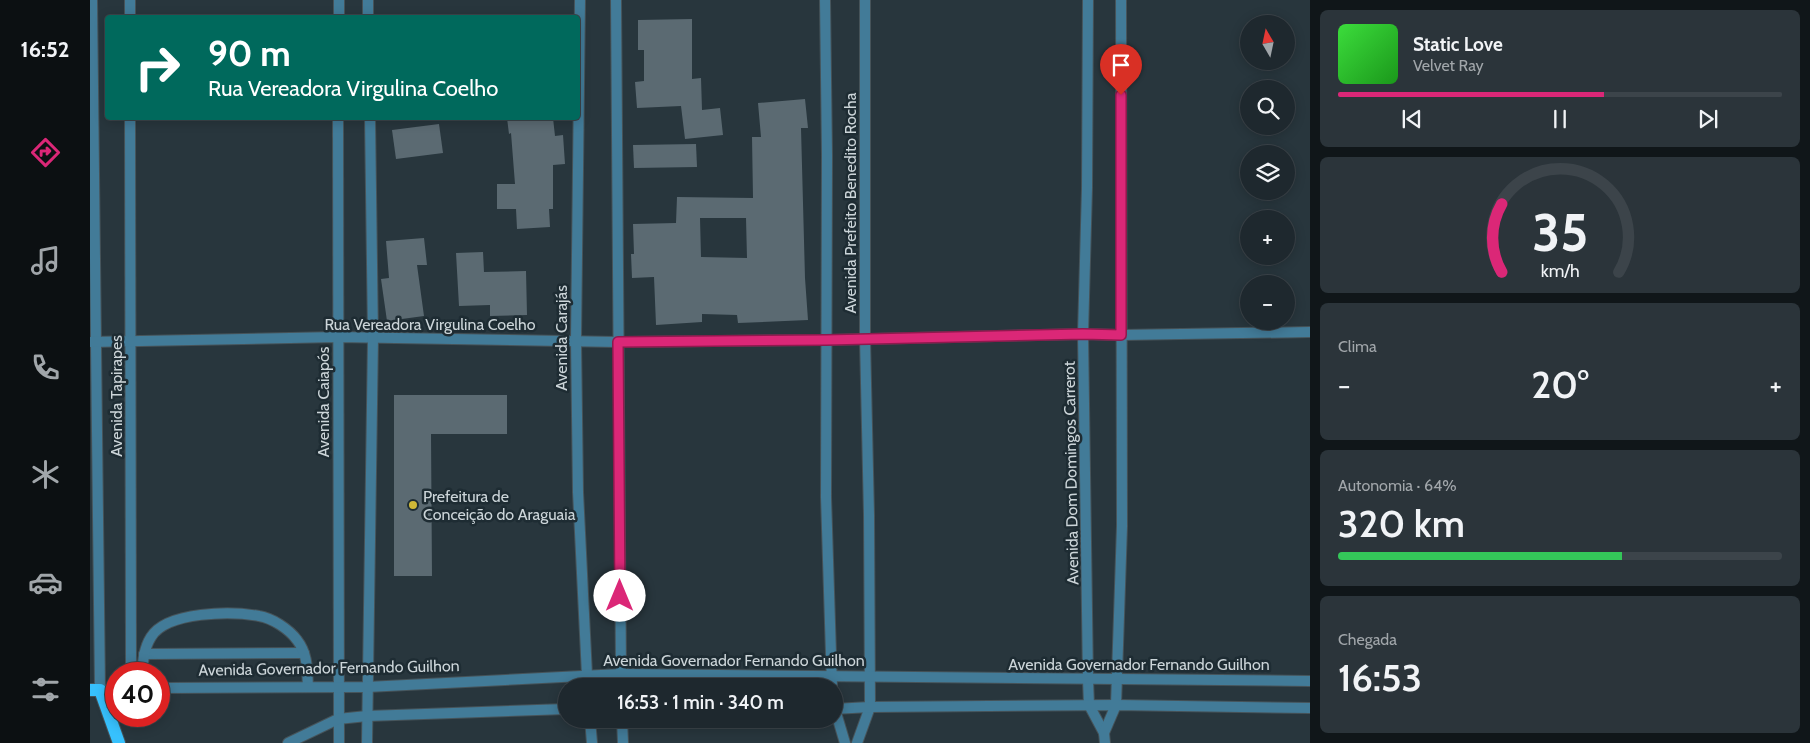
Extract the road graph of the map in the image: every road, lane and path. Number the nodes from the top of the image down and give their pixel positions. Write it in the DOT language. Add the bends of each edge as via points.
graph roads {
  1 [pos="92,0"];
  2 [pos="130,0"];
  3 [pos="339,0"];
  4 [pos="368,0"];
  5 [pos="580,0"];
  6 [pos="616,0"];
  7 [pos="825,0"];
  8 [pos="865,0"];
  9 [pos="1088,0"];
  10 [pos="1121,0"];
  11 [pos="130,15"];
  12 [pos="339,15"];
  13 [pos="368,15"];
  14 [pos="580,15"];
  15 [pos="130,120"];
  16 [pos="338,120"];
  17 [pos="370,120"];
  18 [pos="579,120"];
  19 [pos="1310,332"];
  20 [pos="1083,334"];
  21 [pos="1121,335"];
  22 [pos="338,337"];
  23 [pos="373,337"];
  24 [pos="865,339"];
  25 [pos="576,340"];
  26 [pos="826,340"];
  27 [pos="92,342"];
  28 [pos="131,342"];
  29 [pos="618,342"];
  30 [pos="304,653"];
  31 [pos="144,654"];
  32 [pos="131,662"];
  33 [pos="143,662"];
  34 [pos="621,674"];
  35 [pos="587,675"];
  36 [pos="870,677"];
  37 [pos="587,678"];
  38 [pos="621,678"];
  39 [pos="742,678"];
  40 [pos="832,678"];
  41 [pos="843,680"];
  42 [pos="1088,680"];
  43 [pos="1116,680"];
  44 [pos="1310,681"];
  45 [pos="308,687"];
  46 [pos="338,687"];
  47 [pos="367,687"];
  48 [pos="170,688"];
  49 [pos="95,690"];
  50 [pos="1116,705"];
  51 [pos="1089,706"];
  52 [pos="870,707"];
  53 [pos="843,708"];
  54 [pos="1310,708"];
  55 [pos="558,709"];
  56 [pos="367,716"];
  57 [pos="338,719"];
  58 [pos="591,728"];
  59 [pos="623,728"];
  60 [pos="840,728"];
  61 [pos="1104,738"];
  62 [pos="119,743"];
  63 [pos="288,743"];
  64 [pos="339,743"];
  65 [pos="367,743"];
  66 [pos="592,743"];
  67 [pos="624,743"];
  68 [pos="845,743"];
  69 [pos="857,743"];
  1 -- 27 [label="street, Avenida Tapirapes"];
  2 -- 11 [label="street"];
  3 -- 12 [label="street"];
  4 -- 13 [label="street"];
  5 -- 14 [label="street, Avenida Carajás"];
  6 -- 29 [label="street"];
  7 -- 26 [label="street, Avenida Prefeito Benedito Rocha" via="828,155"];
  8 -- 24 [label="street, Avenida Prefeito Benedito Rocha"];
  9 -- 20 [label="street, Avenida Dom Domingos Carrerot"];
  10 -- 21 [label="street"];
  15 -- 28 [label="street, Avenida Tapirapes"];
  16 -- 22 [label="street, Avenida Caiapós"];
  17 -- 23 [label="street"];
  18 -- 25 [label="street, Avenida Carajás"];
  19 -- 21 [label="street, Rua Vereadora Virgulina Coelho"];
  20 -- 21 [label="street, Rua Vereadora Virgulina Coelho"];
  20 -- 24 [label="street, Rua Vereadora Virgulina Coelho"];
  20 -- 42 [label="street, Avenida Dom Domingos Carrerot"];
  21 -- 43 [label="street" via="1122,526"];
  22 -- 23 [label="street, Rua Vereadora Virgulina Coelho"];
  22 -- 28 [label="street, Rua Vereadora Virgulina Coelho"];
  22 -- 46 [label="street, Avenida Caiapós"];
  23 -- 25 [label="street, Rua Vereadora Virgulina Coelho"];
  23 -- 47 [label="street"];
  24 -- 26 [label="street, Rua Vereadora Virgulina Coelho"];
  24 -- 36 [label="street, Avenida Prefeito Benedito Rocha"];
  25 -- 29 [label="street, Rua Vereadora Virgulina Coelho"];
  25 -- 35 [label="street, Avenida Carajás" via="578,492"];
  26 -- 29 [label="street, Rua Vereadora Virgulina Coelho"];
  26 -- 40 [label="street, Avenida Prefeito Benedito Rocha" via="826,497"];
  27 -- 28 [label="street, Rua Vereadora Virgulina Coelho"];
  27 -- 49 [label="street, Avenida Tapirapes"];
  28 -- 32 [label="street, Avenida Tapirapes"];
  29 -- 34 [label="street"];
  30 -- 31 [label="street"];
  30 -- 31 [label="street" via="298,640 281,626 260,616 221,614 186,617 166,623 151,636"];
  30 -- 45 [label="street"];
  31 -- 33 [label="street"];
  34 -- 35 [label="street, Avenida Governador Fernando Guilhon"];
  34 -- 38 [label="street"];
  34 -- 39 [label="street, Avenida Governador Fernando Guilhon"];
  35 -- 37 [label="street, Avenida Carajás"];
  35 -- 47 [label="street, Avenida Governador Fernando Guilhon"];
  36 -- 41 [label="street, Avenida Governador Fernando Guilhon"];
  36 -- 42 [label="street, Avenida Governador Fernando Guilhon"];
  36 -- 52 [label="street, Avenida Prefeito Benedito Rocha"];
  42 -- 43 [label="street, Avenida Governador Fernando Guilhon"];
  42 -- 51 [label="street, Avenida Dom Domingos Carrerot"];
  43 -- 44 [label="street, Avenida Governador Fernando Guilhon"];
  43 -- 50 [label="street"];
  45 -- 46 [label="street, Avenida Governador Fernando Guilhon"];
  45 -- 48 [label="street, Avenida Governador Fernando Guilhon"];
  46 -- 47 [label="street, Avenida Governador Fernando Guilhon"];
  46 -- 57 [label="street, Avenida Caiapós"];
  47 -- 56 [label="street"];
  49 -- 62 [label="main road"];
  50 -- 51 [label="street"];
  50 -- 54 [label="street"];
  50 -- 61 [label="street"];
  51 -- 52 [label="street"];
  51 -- 61 [label="street"];
  52 -- 53 [label="street"];
  52 -- 69 [label="street, Avenida Prefeito Benedito Rocha"];
  55 -- 56 [label="street"];
  56 -- 57 [label="street"];
  56 -- 65 [label="street"];
  57 -- 63 [label="street"];
  57 -- 64 [label="street, Avenida Caiapós"];
  58 -- 66 [label="street"];
  59 -- 67 [label="street"];
  60 -- 68 [label="street"];
}
